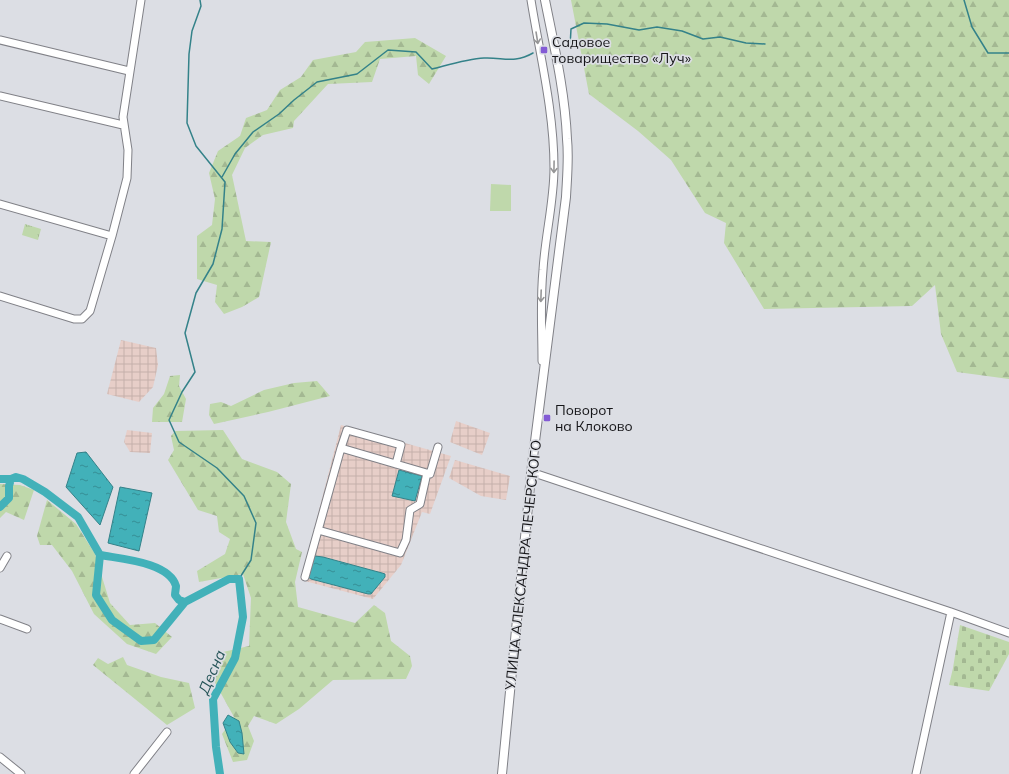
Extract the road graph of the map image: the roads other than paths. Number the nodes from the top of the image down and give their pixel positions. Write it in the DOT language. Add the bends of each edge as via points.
graph roads {
  1 [pos="141,0"];
  2 [pos="531,0"];
  3 [pos="545,0"];
  4 [pos="0,40"];
  5 [pos="129,71"];
  6 [pos="0,96"];
  7 [pos="123,125"];
  8 [pos="0,204"];
  9 [pos="112,236"];
  10 [pos="0,296"];
  11 [pos="543,376"];
  12 [pos="438,447"];
  13 [pos="341,448"];
  14 [pos="396,464"];
  15 [pos="531,472"];
  16 [pos="427,473"];
  17 [pos="318,530"];
  18 [pos="7,556"];
  19 [pos="0,568"];
  20 [pos="305,577"];
  21 [pos="951,612"];
  22 [pos="0,619"];
  23 [pos="27,629"];
  24 [pos="1009,633"];
  25 [pos="167,732"];
  26 [pos="0,757"];
  27 [pos="21,774"];
  28 [pos="134,774"];
  29 [pos="502,774"];
  30 [pos="916,774"];
  1 -- 5 [label="street"];
  2 -- 11 [label="street, one-way" via="551,111 554,170 541,300"];
  3 -- 11 [label="main road, УЛИЦА АЛЕКСАНДРА ПЕЧЕРСКОГО" via="565,111 568,165"];
  4 -- 5 [label="street"];
  5 -- 7 [label="street"];
  6 -- 7 [label="street"];
  7 -- 9 [label="street" via="128,150 127,178"];
  8 -- 9 [label="street"];
  9 -- 10 [label="street" via="90,311 82,319 74,319"];
  11 -- 15 [label="main road, УЛИЦА АЛЕКСАНДРА ПЕЧЕРСКОГО"];
  12 -- 16 [label="street" via="430,474"];
  13 -- 14 [label="street"];
  13 -- 14 [label="street" via="347,430 401,445"];
  13 -- 17 [label="street"];
  14 -- 16 [label="street"];
  15 -- 21 [label="street"];
  15 -- 29 [label="main road, УЛИЦА АЛЕКСАНДРА ПЕЧЕРСКОГО"];
  16 -- 17 [label="street" via="420,504 410,510 406,540 400,553"];
  17 -- 20 [label="street"];
  18 -- 19 [label="street"];
  21 -- 24 [label="street"];
  21 -- 30 [label="street"];
  22 -- 23 [label="street"];
  25 -- 28 [label="street"];
  26 -- 27 [label="street"];
}
